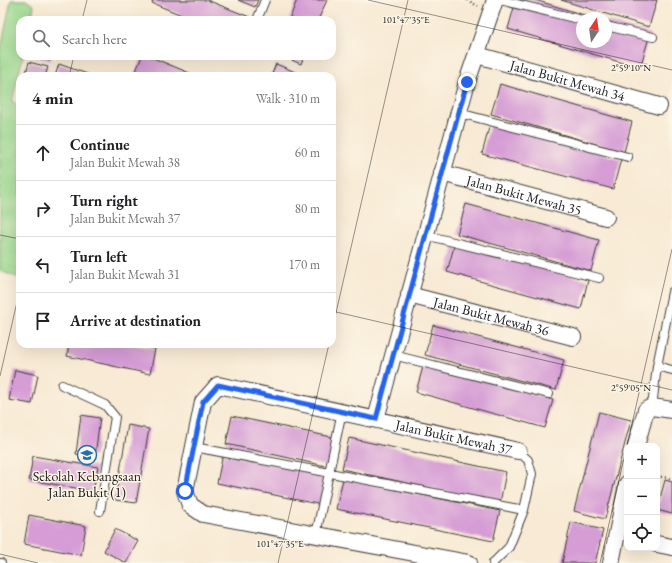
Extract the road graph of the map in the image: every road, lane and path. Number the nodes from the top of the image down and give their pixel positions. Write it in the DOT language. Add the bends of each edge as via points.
graph roads {
  1 [pos="265,0"];
  2 [pos="495,0"];
  3 [pos="500,0"];
  4 [pos="259,16"];
  5 [pos="576,19"];
  6 [pos="612,27"];
  7 [pos="653,37"];
  8 [pos="477,55"];
  9 [pos="659,106"];
  10 [pos="459,113"];
  11 [pos="628,157"];
  12 [pos="442,173"];
  13 [pos="606,217"];
  14 [pos="426,235"];
  15 [pos="599,278"];
  16 [pos="672,292"];
  17 [pos="409,295"];
  18 [pos="573,337"];
  19 [pos="393,355"];
  20 [pos="657,366"];
  21 [pos="672,370"];
  22 [pos="62,385"];
  23 [pos="549,394"];
  24 [pos="652,407"];
  25 [pos="672,410"];
  26 [pos="342,411"];
  27 [pos="376,419"];
  28 [pos="637,443"];
  29 [pos="194,447"];
  30 [pos="518,451"];
  31 [pos="330,472"];
  32 [pos="660,477"];
  33 [pos="672,479"];
  34 [pos="524,510"];
  35 [pos="100,511"];
  36 [pos="624,515"];
  37 [pos="316,535"];
  38 [pos="622,535"];
  39 [pos="660,545"];
  40 [pos="672,547"];
  41 [pos="469,563"];
  42 [pos="493,563"];
  43 [pos="611,563"];
  1 -- 4 [label="lane"];
  2 -- 8 [label="street"];
  3 -- 5 [label="lane"];
  6 -- 7 [label="lane"];
  8 -- 9 [label="street, Jalan Bukit Mewah 34"];
  8 -- 10 [label="street"];
  10 -- 11 [label="lane"];
  10 -- 12 [label="street"];
  12 -- 13 [label="street, Jalan Bukit Mewah 35"];
  12 -- 14 [label="street"];
  14 -- 15 [label="lane"];
  14 -- 17 [label="street"];
  16 -- 20 [label="lane"];
  17 -- 18 [label="street, Jalan Bukit Mewah 36"];
  17 -- 19 [label="street"];
  19 -- 23 [label="lane"];
  19 -- 27 [label="street"];
  20 -- 21 [label="lane"];
  20 -- 24 [label="lane"];
  22 -- 35 [label="lane" via="105,405 115,417"];
  24 -- 25 [label="street"];
  24 -- 28 [label="street" via="644,414"];
  26 -- 27 [label="street, Jalan Bukit Mewah 37"];
  26 -- 29 [label="street, Jalan Bukit Mewah 37" via="218,385 203,402"];
  26 -- 31 [label="lane"];
  27 -- 30 [label="street, Jalan Bukit Mewah 37"];
  29 -- 31 [label="lane"];
  29 -- 37 [label="street" via="185,491 190,505 203,514"];
  30 -- 34 [label="lane, Jalan Bukit Mewah 37" via="528,460 532,474"];
  31 -- 34 [label="lane"];
  31 -- 37 [label="lane"];
  32 -- 33 [label="path"];
  34 -- 42 [label="lane, Jalan Bukit Mewah 37" via="509,548"];
  36 -- 38 [label="street"];
  37 -- 41 [label="street"];
  38 -- 43 [label="street"];
  39 -- 40 [label="street"];
}
